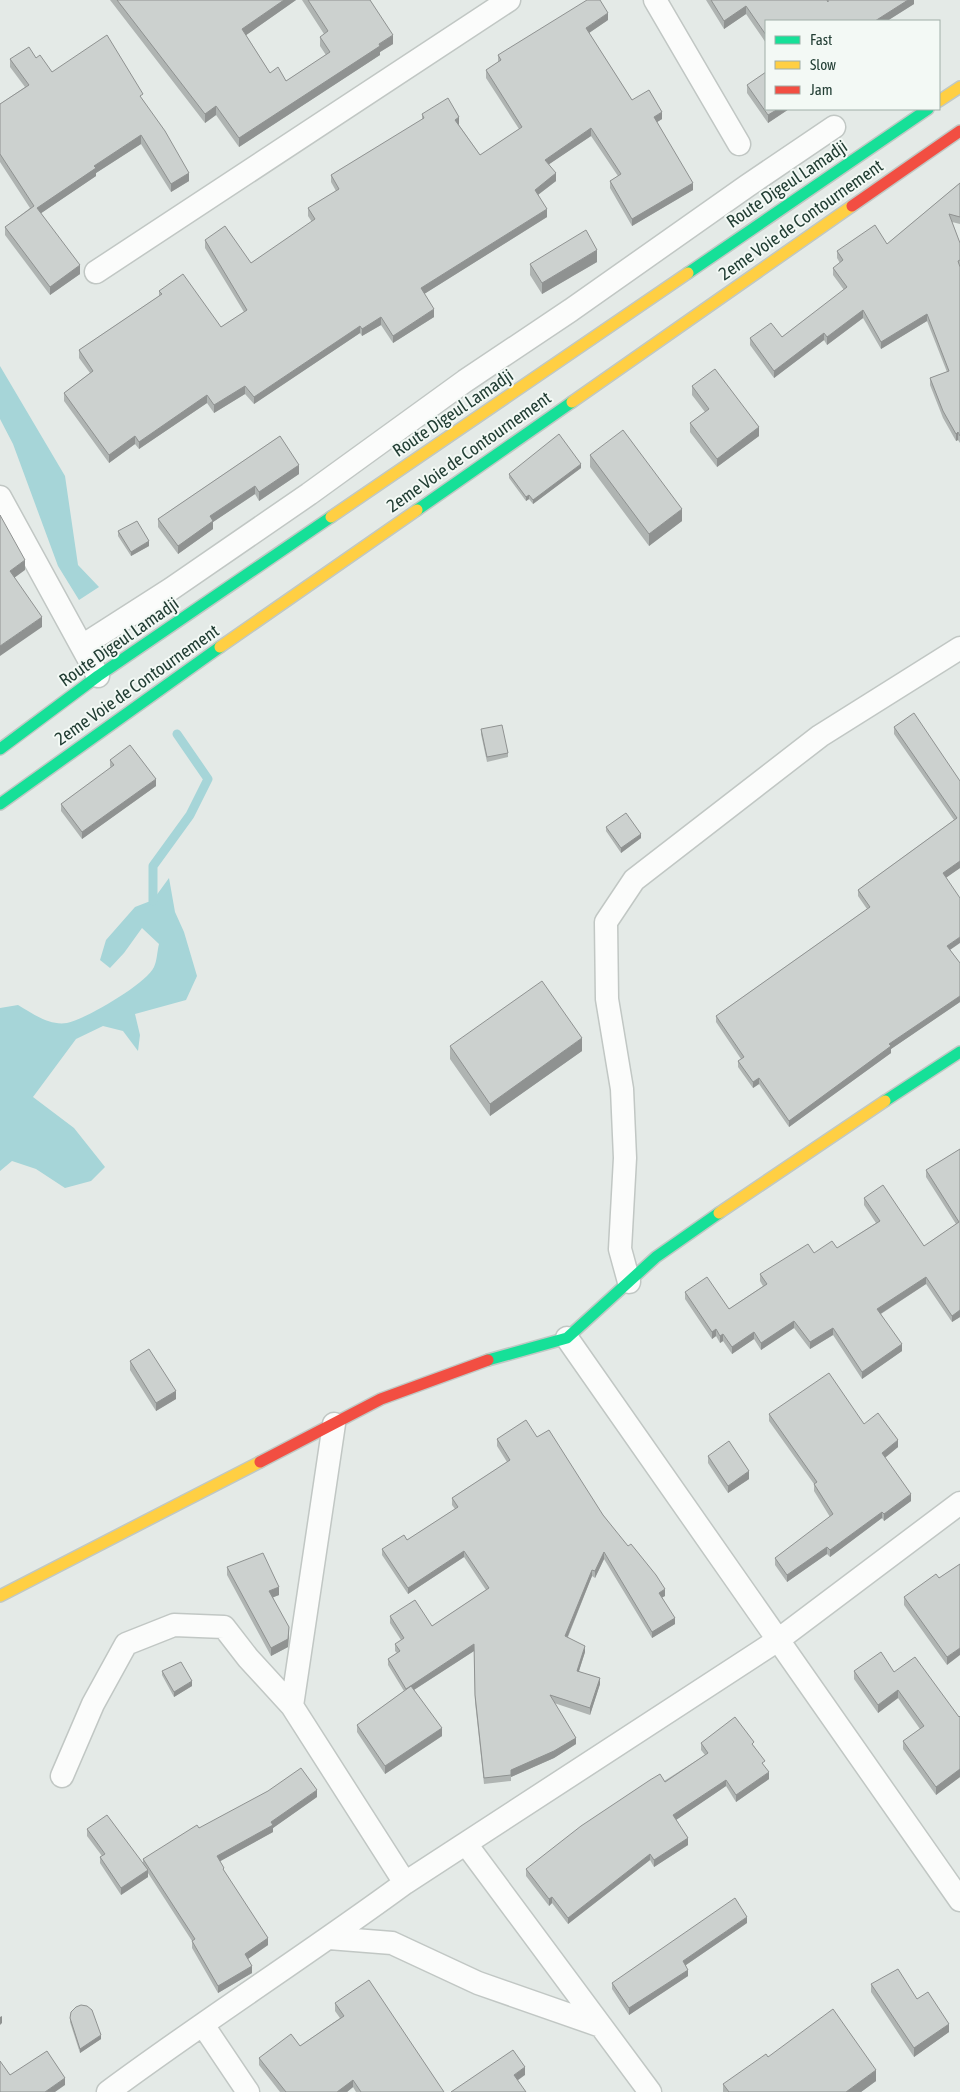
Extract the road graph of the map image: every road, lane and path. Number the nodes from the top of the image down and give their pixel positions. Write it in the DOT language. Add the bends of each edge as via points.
graph roads {
  1 [pos="509,0"];
  2 [pos="655,0"];
  3 [pos="960,87"];
  4 [pos="940,100"];
  5 [pos="927,110"];
  6 [pos="834,128"];
  7 [pos="960,131"];
  8 [pos="739,144"];
  9 [pos="96,272"];
  10 [pos="0,496"];
  11 [pos="82,646"];
  12 [pos="960,648"];
  13 [pos="98,676"];
  14 [pos="0,749"];
  15 [pos="0,804"];
  16 [pos="960,1052"];
  17 [pos="629,1282"];
  18 [pos="567,1338"];
  19 [pos="334,1424"];
  20 [pos="960,1503"];
  21 [pos="0,1596"];
  22 [pos="778,1640"];
  23 [pos="292,1706"];
  24 [pos="62,1776"];
  25 [pos="466,1844"];
  26 [pos="404,1883"];
  27 [pos="960,1900"];
  28 [pos="329,1938"];
  29 [pos="203,2025"];
  30 [pos="601,2026"];
  31 [pos="108,2092"];
  32 [pos="248,2092"];
  33 [pos="650,2092"];
  1 -- 9 [label="street"];
  2 -- 8 [label="street"];
  3 -- 4 [label="main road"];
  5 -- 13 [label="main road, Route Digeul Lamadji"];
  6 -- 11 [label="street" via="465,380 301,500"];
  7 -- 15 [label="main road, 2eme Voie de Contournement" via="124,714"];
  10 -- 11 [label="street"];
  11 -- 13 [label="street"];
  12 -- 17 [label="street" via="820,736 634,880 606,922 607,999 622,1089 624,1158 620,1249"];
  13 -- 14 [label="main road, Route Digeul Lamadji"];
  16 -- 17 [label="main road" via="656,1257"];
  17 -- 18 [label="main road"];
  18 -- 19 [label="main road" via="475,1364 381,1399"];
  18 -- 22 [label="street"];
  19 -- 21 [label="main road"];
  19 -- 23 [label="street"];
  20 -- 22 [label="street"];
  22 -- 25 [label="street"];
  22 -- 27 [label="street"];
  23 -- 24 [label="street" via="224,1627 174,1625 126,1644 92,1704"];
  23 -- 26 [label="street"];
  25 -- 26 [label="street"];
  25 -- 30 [label="street"];
  26 -- 28 [label="street"];
  28 -- 29 [label="street"];
  28 -- 30 [label="street" via="392,1943 478,1983"];
  29 -- 31 [label="street"];
  29 -- 32 [label="street"];
  30 -- 33 [label="street"];
}
